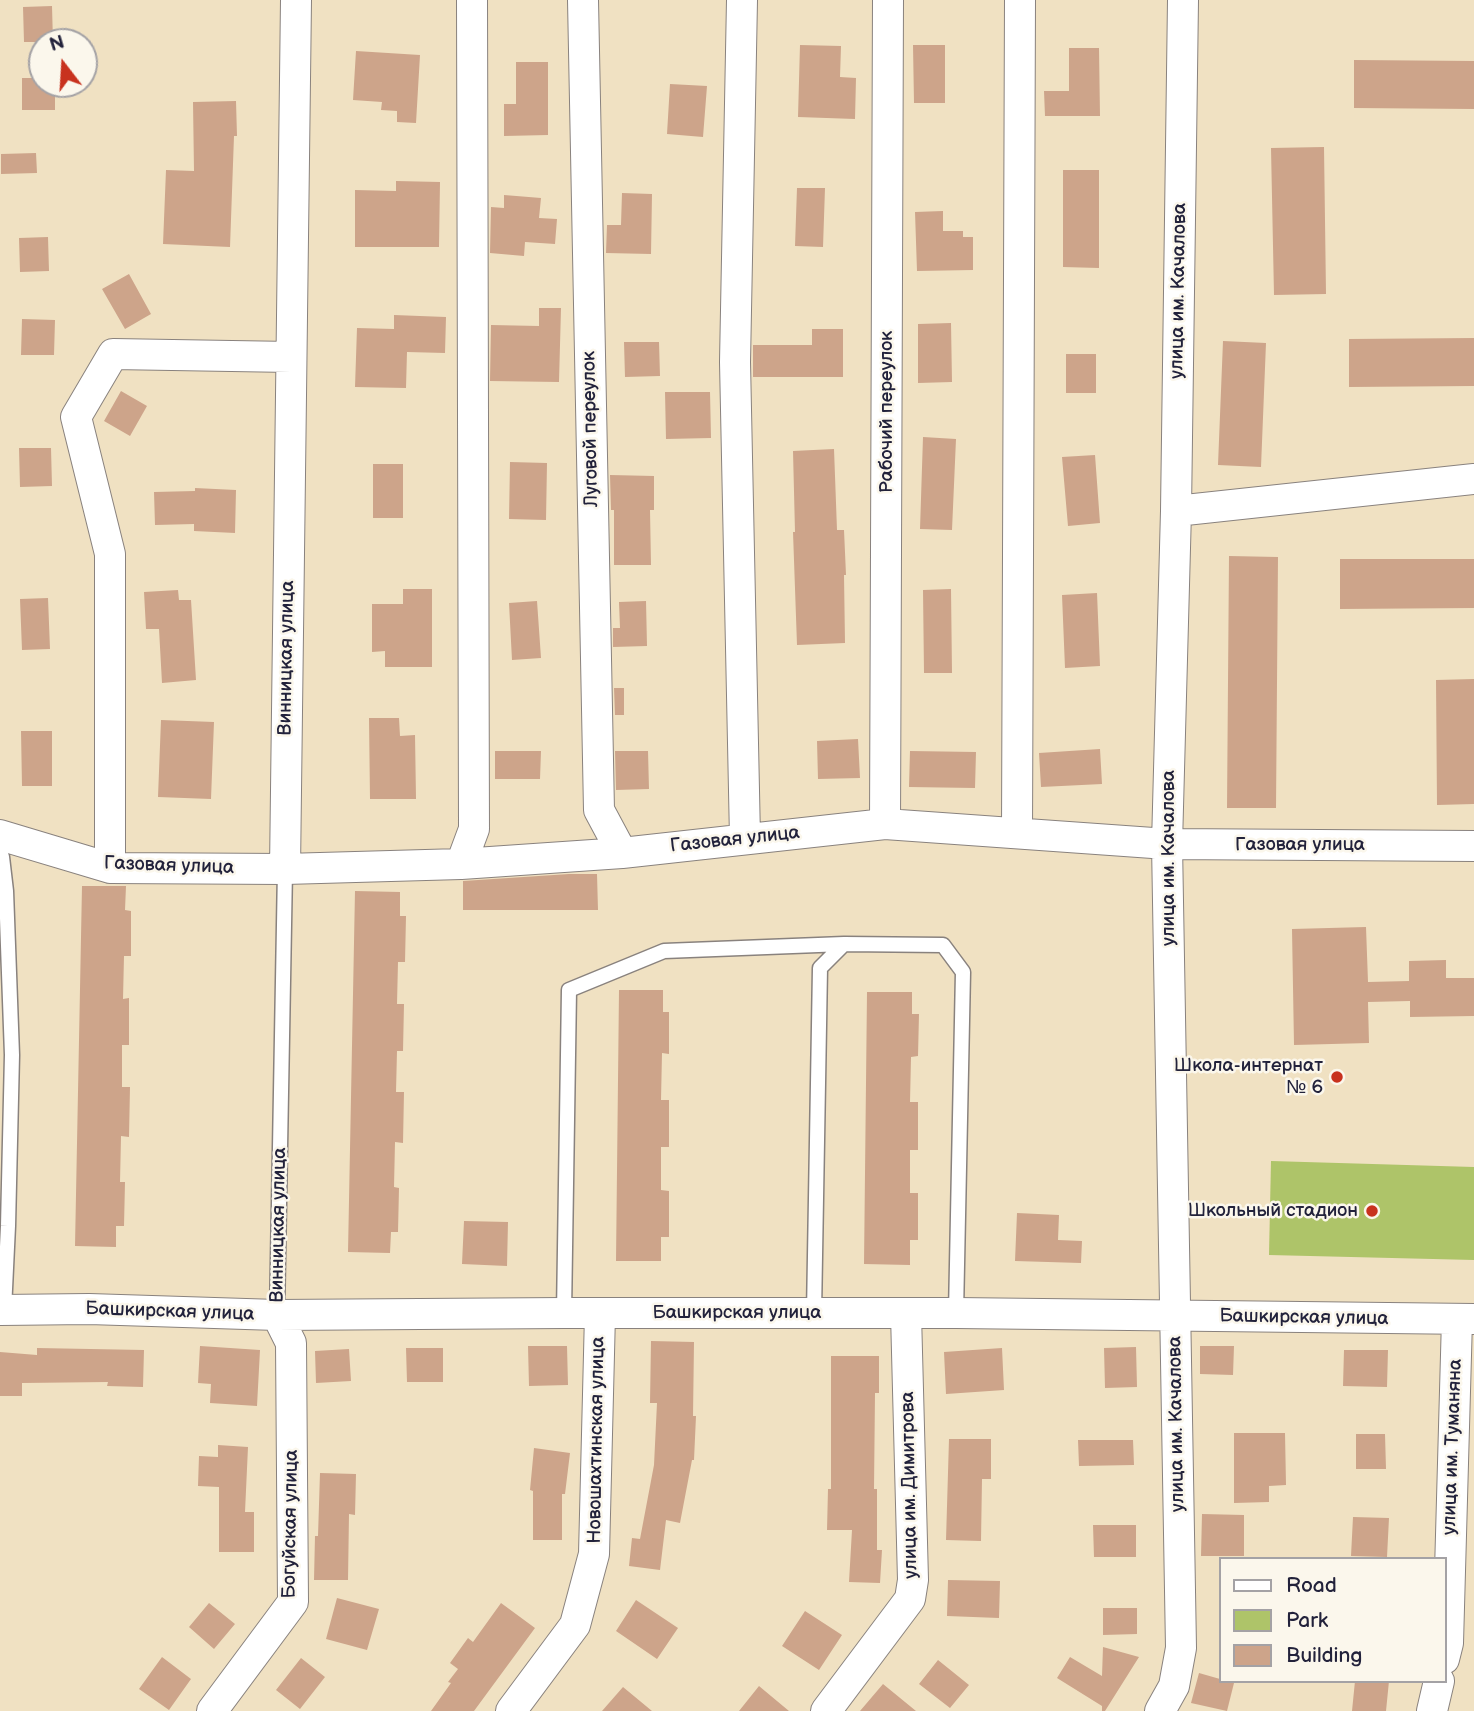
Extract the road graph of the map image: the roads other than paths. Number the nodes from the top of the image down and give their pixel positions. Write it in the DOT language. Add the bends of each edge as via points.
graph roads {
  1 [pos="296,0"];
  2 [pos="472,0"];
  3 [pos="583,0"];
  4 [pos="742,0"];
  5 [pos="888,0"];
  6 [pos="1020,0"];
  7 [pos="1183,0"];
  8 [pos="291,356"];
  9 [pos="1474,479"];
  10 [pos="1176,510"];
  11 [pos="885,824"];
  12 [pos="1017,834"];
  13 [pos="0,835"];
  14 [pos="744,838"];
  15 [pos="1167,844"];
  16 [pos="1474,846"];
  17 [pos="0,853"];
  18 [pos="622,853"];
  19 [pos="461,864"];
  20 [pos="110,869"];
  21 [pos="285,869"];
  22 [pos="844,944"];
  23 [pos="2,1310"];
  24 [pos="564,1313"];
  25 [pos="814,1313"];
  26 [pos="956,1313"];
  27 [pos="600,1314"];
  28 [pos="906,1314"];
  29 [pos="277,1315"];
  30 [pos="1176,1317"];
  31 [pos="1465,1319"];
  32 [pos="1446,1651"];
  33 [pos="1439,1683"];
  34 [pos="212,1711"];
  35 [pos="511,1711"];
  36 [pos="826,1711"];
  37 [pos="1160,1711"];
  38 [pos="1432,1711"];
  1 -- 8 [label="street, Винницкая улица"];
  2 -- 19 [label="street" via="474,829"];
  3 -- 18 [label="street, Луговой переулок" via="599,810"];
  4 -- 14 [label="street" via="735,362"];
  5 -- 11 [label="street, Рабочий переулок"];
  6 -- 12 [label="street"];
  7 -- 10 [label="street, улица им. Качалова"];
  8 -- 20 [label="street" via="113,354 76,417 110,554"];
  8 -- 21 [label="street, Винницкая улица"];
  9 -- 10 [label="street"];
  10 -- 15 [label="street, улица им. Качалова"];
  11 -- 12 [label="street, Газовая улица"];
  11 -- 14 [label="street, Газовая улица"];
  12 -- 15 [label="street, Газовая улица"];
  13 -- 20 [label="street, Газовая улица"];
  14 -- 18 [label="street, Газовая улица"];
  15 -- 16 [label="street, Газовая улица"];
  15 -- 30 [label="street, улица им. Качалова"];
  17 -- 23 [label="lane" via="6,891 12,1055"];
  18 -- 19 [label="street, Газовая улица"];
  19 -- 21 [label="street, Газовая улица"];
  20 -- 21 [label="street, Газовая улица"];
  21 -- 29 [label="lane, Винницкая улица"];
  22 -- 24 [label="lane" via="664,951 569,990"];
  22 -- 25 [label="lane" via="820,968"];
  22 -- 26 [label="lane" via="943,945 963,972"];
  23 -- 29 [label="street, Башкирская улица"];
  24 -- 27 [label="street, Башкирская улица"];
  24 -- 29 [label="street, Башкирская улица"];
  25 -- 27 [label="street, Башкирская улица"];
  25 -- 28 [label="street, Башкирская улица"];
  26 -- 28 [label="street, Башкирская улица"];
  26 -- 30 [label="street, Башкирская улица"];
  27 -- 35 [label="street, Новошахтинская улица" via="594,1554 575,1625"];
  28 -- 36 [label="street, улица им. Димитрова" via="910,1598"];
  29 -- 34 [label="street, Богуйская улица" via="291,1343 293,1602"];
  30 -- 31 [label="street, Башкирская улица"];
  30 -- 37 [label="street, улица им. Качалова" via="1181,1648 1174,1686"];
  31 -- 32 [label="street, улица им. Туманяна"];
  33 -- 38 [label="street"];
}
